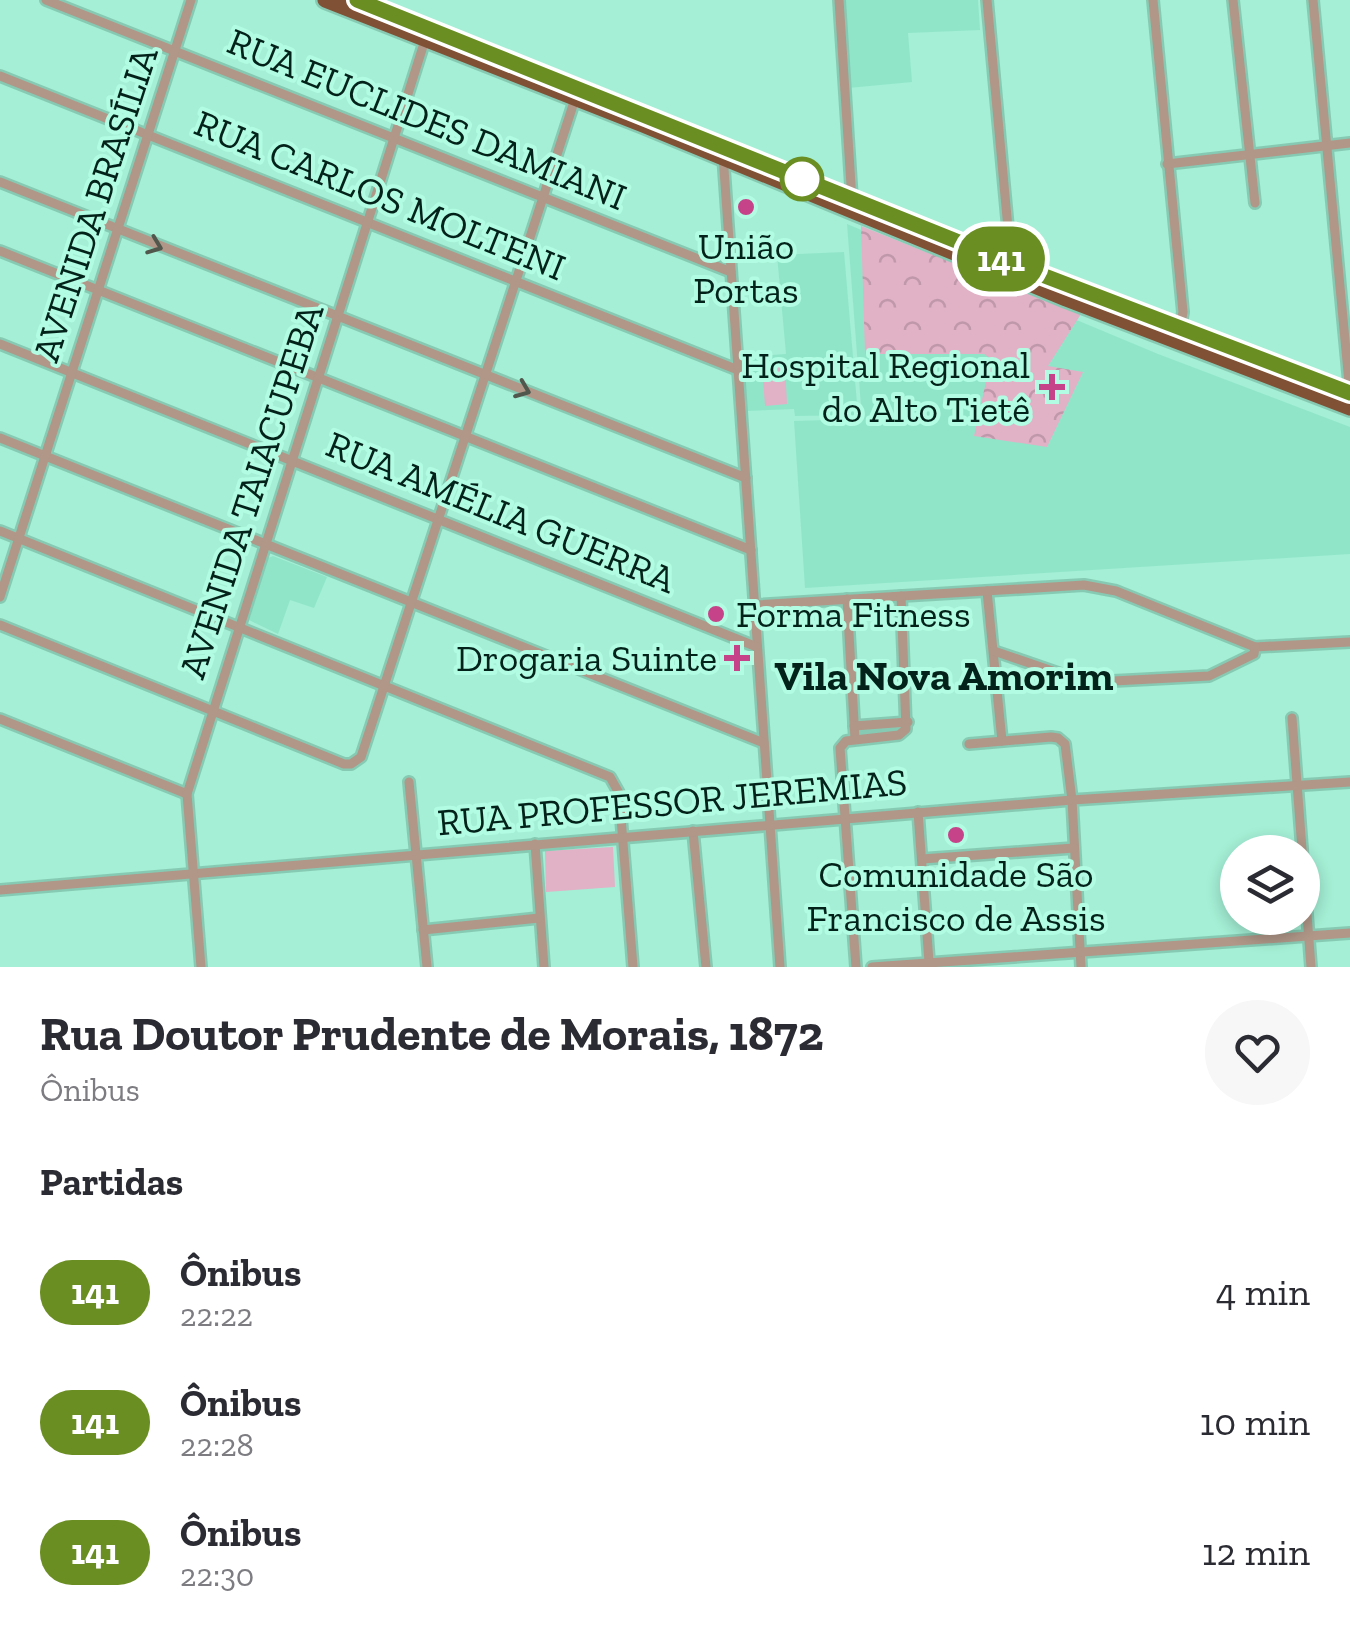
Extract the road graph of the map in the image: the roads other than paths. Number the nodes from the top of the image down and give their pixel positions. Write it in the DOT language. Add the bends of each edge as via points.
graph roads {
  1 [pos="46,0"];
  2 [pos="192,0"];
  3 [pos="325,0"];
  4 [pos="356,0"];
  5 [pos="838,0"];
  6 [pos="988,0"];
  7 [pos="1153,0"];
  8 [pos="1233,0"];
  9 [pos="1313,0"];
  10 [pos="426,40"];
  11 [pos="175,52"];
  12 [pos="0,76"];
  13 [pos="576,99"];
  14 [pos="643,125"];
  15 [pos="148,135"];
  16 [pos="694,135"];
  17 [pos="392,138"];
  18 [pos="1350,143"];
  19 [pos="1328,146"];
  20 [pos="723,153"];
  21 [pos="1250,155"];
  22 [pos="1167,164"];
  23 [pos="0,182"];
  24 [pos="543,197"];
  25 [pos="852,200"];
  26 [pos="1255,202"];
  27 [pos="366,224"];
  28 [pos="117,231"];
  29 [pos="0,252"];
  30 [pos="1011,263"];
  31 [pos="732,272"];
  32 [pos="514,281"];
  33 [pos="98,292"];
  34 [pos="338,317"];
  35 [pos="1178,333"];
  36 [pos="0,344"];
  37 [pos="738,370"];
  38 [pos="72,372"];
  39 [pos="484,374"];
  40 [pos="320,378"];
  41 [pos="1350,393"];
  42 [pos="1350,408"];
  43 [pos="466,435"];
  44 [pos="0,438"];
  45 [pos="46,455"];
  46 [pos="294,460"];
  47 [pos="746,478"];
  48 [pos="439,520"];
  49 [pos="0,531"];
  50 [pos="18,538"];
  51 [pos="266,545"];
  52 [pos="751,550"];
  53 [pos="987,590"];
  54 [pos="901,596"];
  55 [pos="0,597"];
  56 [pos="847,600"];
  57 [pos="412,601"];
  58 [pos="755,605"];
  59 [pos="0,626"];
  60 [pos="239,627"];
  61 [pos="1350,642"];
  62 [pos="1255,646"];
  63 [pos="757,647"];
  64 [pos="994,652"];
  65 [pos="384,684"];
  66 [pos="212,711"];
  67 [pos="1292,718"];
  68 [pos="0,719"];
  69 [pos="908,722"];
  70 [pos="854,726"];
  71 [pos="855,739"];
  72 [pos="1002,741"];
  73 [pos="764,742"];
  74 [pos="970,744"];
  75 [pos="410,782"];
  76 [pos="1350,782"];
  77 [pos="1298,786"];
  78 [pos="186,794"];
  79 [pos="1072,800"];
  80 [pos="918,812"];
  81 [pos="846,818"];
  82 [pos="770,824"];
  83 [pos="693,831"];
  84 [pos="622,836"];
  85 [pos="535,844"];
  86 [pos="1074,848"];
  87 [pos="416,853"];
  88 [pos="922,858"];
  89 [pos="194,873"];
  90 [pos="0,890"];
  91 [pos="539,918"];
  92 [pos="422,930"];
  93 [pos="1350,933"];
  94 [pos="1309,936"];
  95 [pos="1080,953"];
  96 [pos="929,962"];
  97 [pos="202,967"];
  98 [pos="426,967"];
  99 [pos="544,967"];
  100 [pos="633,967"];
  101 [pos="706,967"];
  102 [pos="780,967"];
  103 [pos="856,967"];
  104 [pos="872,967"];
  105 [pos="1082,967"];
  106 [pos="1311,967"];
  1 -- 11 [label="street, RUA EUCLIDES DAMIANI"];
  2 -- 11 [label="street, AVENIDA BRASÍLIA"];
  3 -- 10 [label="highway"];
  4 -- 16 [label="highway"];
  5 -- 25 [label="street"];
  6 -- 30 [label="street"];
  7 -- 22 [label="street"];
  8 -- 21 [label="street"];
  9 -- 19 [label="street"];
  10 -- 13 [label="highway"];
  10 -- 17 [label="street, AVENIDA TAIACUPEBA"];
  11 -- 15 [label="street, AVENIDA BRASÍLIA"];
  11 -- 17 [label="street, RUA EUCLIDES DAMIANI"];
  12 -- 15 [label="street, RUA CARLOS MOLTENI"];
  13 -- 14 [label="highway"];
  13 -- 24 [label="street"];
  14 -- 16 [label="highway"];
  14 -- 20 [label="highway"];
  15 -- 27 [label="street, RUA CARLOS MOLTENI"];
  15 -- 28 [label="street, AVENIDA BRASÍLIA"];
  16 -- 20 [label="highway"];
  17 -- 24 [label="street, RUA EUCLIDES DAMIANI"];
  17 -- 27 [label="street, AVENIDA TAIACUPEBA"];
  18 -- 19 [label="street"];
  19 -- 21 [label="street"];
  19 -- 41 [label="street"];
  20 -- 25 [label="highway"];
  20 -- 31 [label="street"];
  20 -- 35 [label="highway"];
  21 -- 22 [label="street"];
  21 -- 26 [label="street"];
  22 -- 35 [label="street"];
  23 -- 28 [label="street"];
  24 -- 31 [label="street, RUA EUCLIDES DAMIANI"];
  24 -- 32 [label="street"];
  25 -- 30 [label="highway"];
  27 -- 32 [label="street, RUA CARLOS MOLTENI"];
  27 -- 34 [label="street, AVENIDA TAIACUPEBA"];
  28 -- 33 [label="street, AVENIDA BRASÍLIA"];
  28 -- 34 [label="street, one-way"];
  29 -- 33 [label="street"];
  30 -- 35 [label="highway"];
  31 -- 37 [label="street"];
  32 -- 37 [label="street, RUA CARLOS MOLTENI"];
  32 -- 39 [label="street"];
  33 -- 38 [label="street, AVENIDA BRASÍLIA"];
  33 -- 40 [label="street"];
  34 -- 39 [label="street"];
  34 -- 40 [label="street, AVENIDA TAIACUPEBA"];
  35 -- 41 [label="highway"];
  35 -- 42 [label="highway"];
  36 -- 38 [label="street, RUA AMÉLIA GUERRA"];
  37 -- 47 [label="street"];
  38 -- 45 [label="street, AVENIDA BRASÍLIA"];
  38 -- 46 [label="street, RUA AMÉLIA GUERRA"];
  39 -- 43 [label="street"];
  39 -- 47 [label="street, one-way"];
  40 -- 43 [label="street"];
  40 -- 46 [label="street, AVENIDA TAIACUPEBA"];
  43 -- 48 [label="street"];
  43 -- 52 [label="street"];
  44 -- 45 [label="street"];
  45 -- 50 [label="street, AVENIDA BRASÍLIA"];
  45 -- 51 [label="street"];
  46 -- 48 [label="street, RUA AMÉLIA GUERRA"];
  46 -- 51 [label="street, AVENIDA TAIACUPEBA"];
  47 -- 52 [label="street"];
  48 -- 57 [label="street"];
  48 -- 63 [label="street, RUA AMÉLIA GUERRA"];
  49 -- 50 [label="street"];
  50 -- 55 [label="street, AVENIDA BRASÍLIA"];
  50 -- 60 [label="street"];
  51 -- 57 [label="street"];
  51 -- 60 [label="street, AVENIDA TAIACUPEBA"];
  52 -- 58 [label="street"];
  53 -- 54 [label="street"];
  53 -- 62 [label="street" via="1099,586"];
  53 -- 64 [label="street"];
  54 -- 56 [label="street"];
  54 -- 69 [label="street"];
  56 -- 58 [label="street"];
  56 -- 70 [label="street"];
  57 -- 65 [label="street"];
  57 -- 73 [label="street"];
  58 -- 63 [label="street"];
  59 -- 66 [label="street"];
  60 -- 65 [label="street"];
  60 -- 66 [label="street, AVENIDA TAIACUPEBA"];
  61 -- 62 [label="street"];
  62 -- 64 [label="street" via="1254,654 1209,676 1112,682 1073,678"];
  63 -- 73 [label="street"];
  64 -- 72 [label="street"];
  65 -- 66 [label="street" via="361,757 351,764"];
  65 -- 84 [label="street" via="610,776 619,793"];
  66 -- 78 [label="street, AVENIDA TAIACUPEBA"];
  67 -- 77 [label="street"];
  68 -- 78 [label="street"];
  69 -- 70 [label="street"];
  69 -- 71 [label="street" via="899,734"];
  70 -- 71 [label="street"];
  71 -- 81 [label="street" via="840,748"];
  72 -- 74 [label="street"];
  72 -- 79 [label="street" via="1051,737 1066,744"];
  73 -- 82 [label="street"];
  75 -- 87 [label="street"];
  76 -- 77 [label="street, RUA PROFESSOR JEREMIAS"];
  77 -- 79 [label="street, RUA PROFESSOR JEREMIAS"];
  77 -- 94 [label="street"];
  78 -- 89 [label="street, AVENIDA TAIACUPEBA"];
  79 -- 80 [label="street, RUA PROFESSOR JEREMIAS"];
  79 -- 86 [label="street"];
  80 -- 81 [label="street, RUA PROFESSOR JEREMIAS"];
  80 -- 88 [label="street"];
  81 -- 82 [label="street, RUA PROFESSOR JEREMIAS"];
  81 -- 103 [label="street"];
  82 -- 83 [label="street, RUA PROFESSOR JEREMIAS"];
  82 -- 102 [label="street"];
  83 -- 84 [label="street, RUA PROFESSOR JEREMIAS"];
  83 -- 101 [label="street"];
  84 -- 85 [label="street, RUA PROFESSOR JEREMIAS"];
  84 -- 100 [label="street"];
  85 -- 87 [label="street, RUA PROFESSOR JEREMIAS"];
  85 -- 91 [label="street"];
  86 -- 88 [label="street"];
  86 -- 95 [label="street"];
  87 -- 89 [label="street, RUA PROFESSOR JEREMIAS"];
  87 -- 92 [label="street"];
  88 -- 96 [label="street"];
  89 -- 90 [label="street, RUA PROFESSOR JEREMIAS"];
  89 -- 97 [label="street, AVENIDA TAIACUPEBA"];
  91 -- 92 [label="street"];
  91 -- 99 [label="street"];
  92 -- 98 [label="street"];
  93 -- 94 [label="street"];
  94 -- 95 [label="street"];
  94 -- 106 [label="street"];
  95 -- 96 [label="street"];
  95 -- 105 [label="street"];
  96 -- 104 [label="street"];
}
